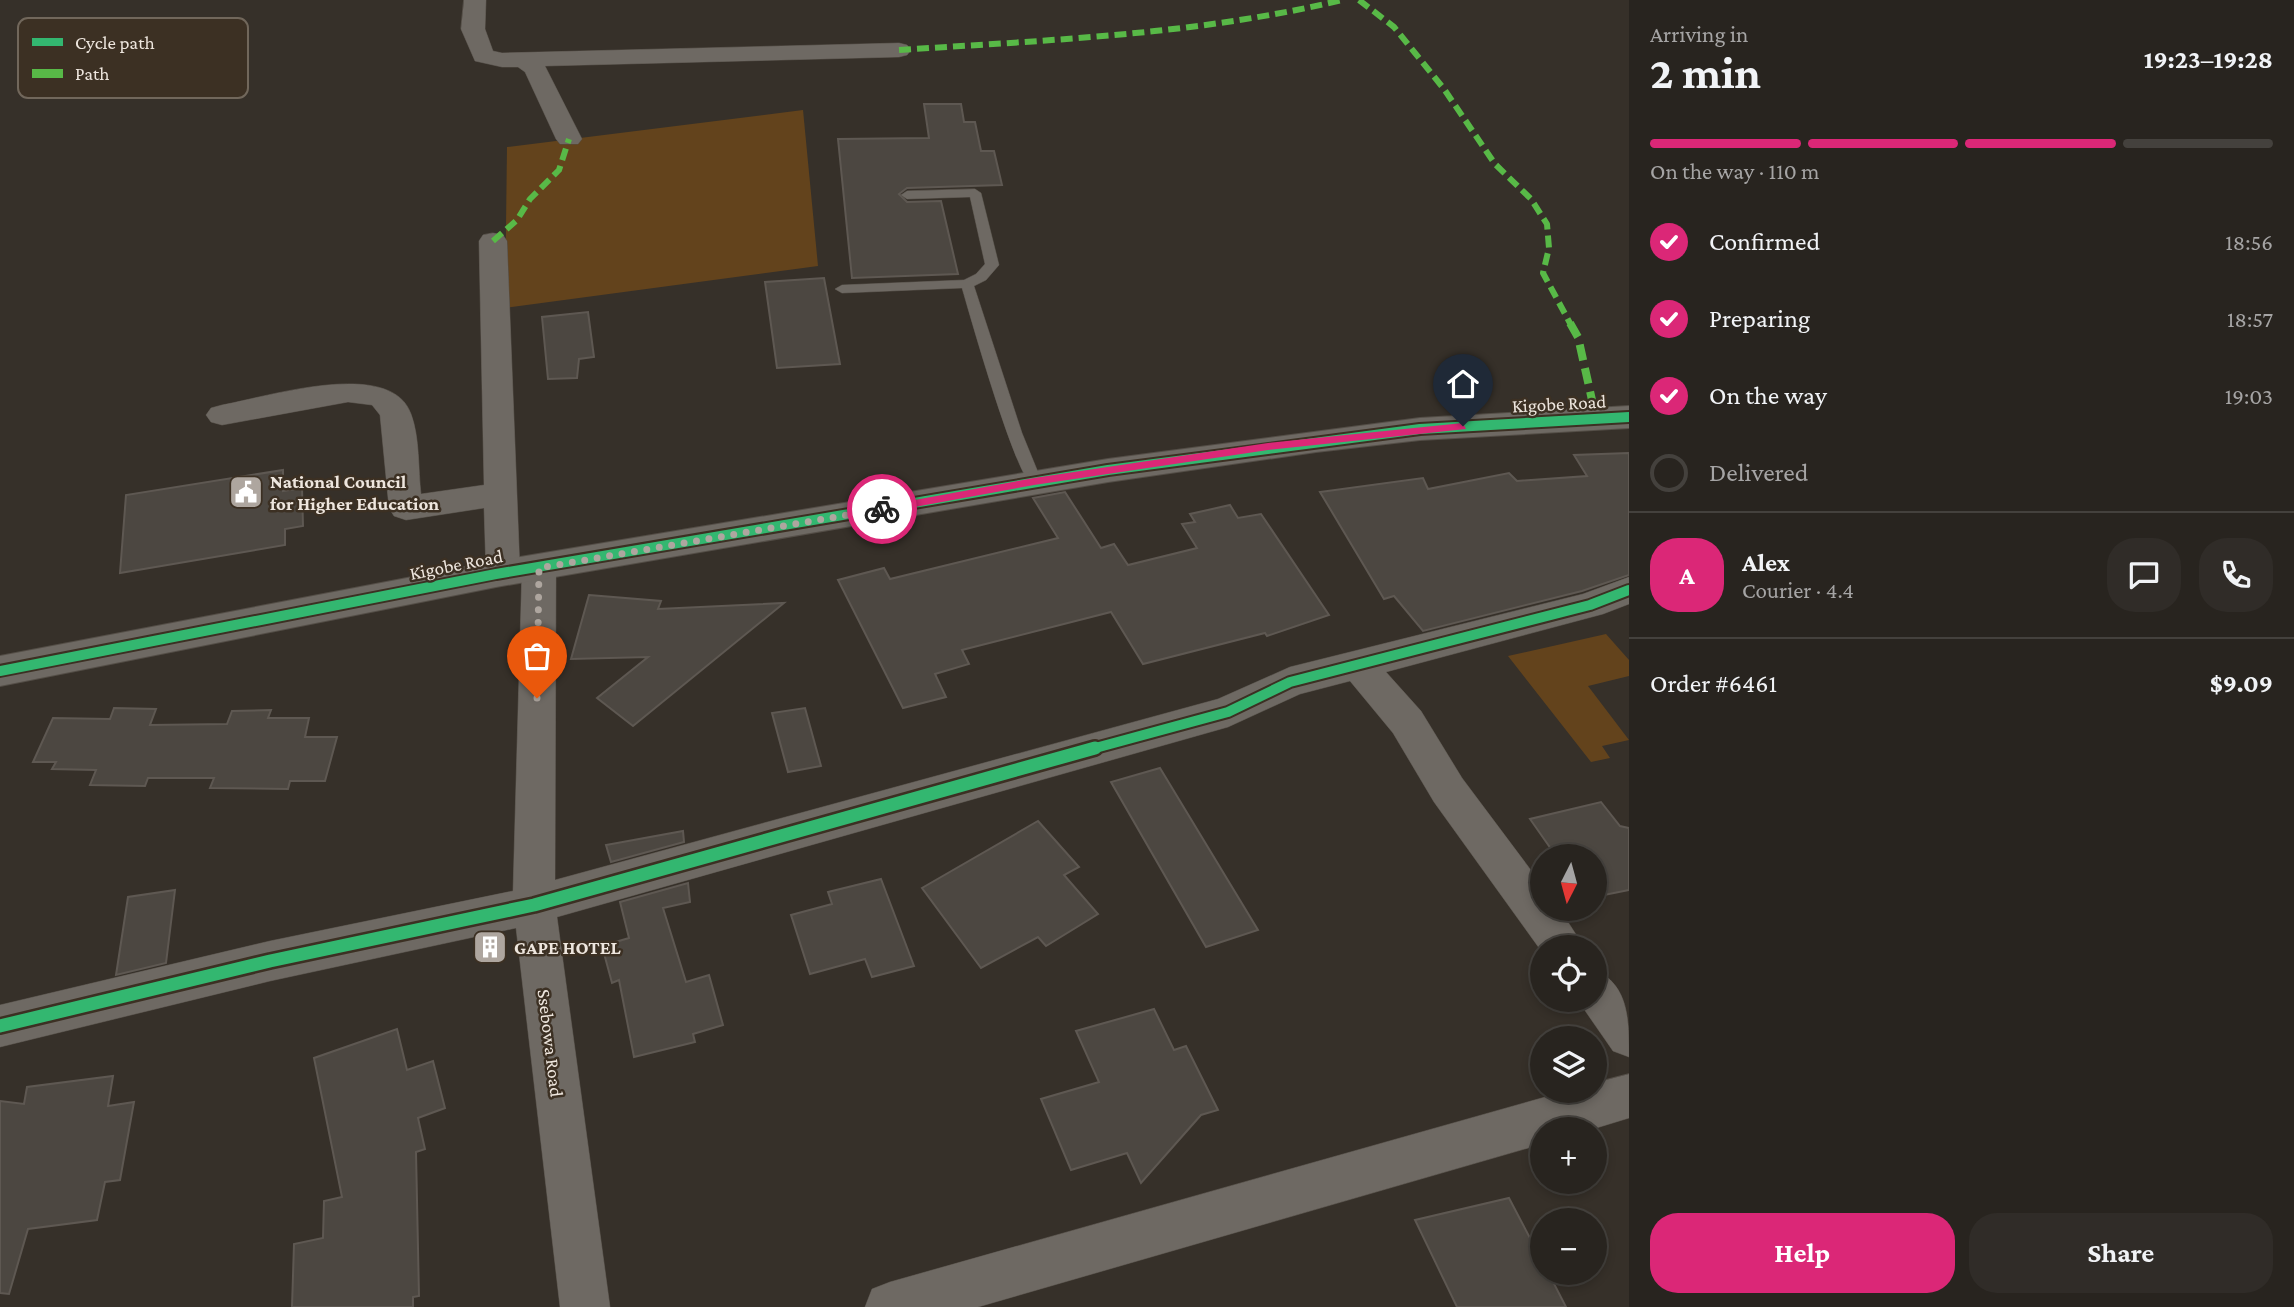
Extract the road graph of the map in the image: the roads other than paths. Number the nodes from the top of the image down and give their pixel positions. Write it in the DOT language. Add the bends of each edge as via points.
graph roads {
  1 [pos="475,0"];
  2 [pos="900,50"];
  3 [pos="526,61"];
  4 [pos="569,139"];
  5 [pos="907,195"];
  6 [pos="493,241"];
  7 [pos="967,284"];
  8 [pos="842,289"];
  9 [pos="222,415"];
  10 [pos="1629,417"];
  11 [pos="1034,482"];
  12 [pos="503,494"];
  13 [pos="521,570"];
  14 [pos="1629,590"];
  15 [pos="1358,665"];
  16 [pos="0,671"];
  17 [pos="534,905"];
  18 [pos="1554,935"];
  19 [pos="1607,1006"];
  20 [pos="0,1026"];
  21 [pos="1629,1036"];
  22 [pos="1629,1096"];
  23 [pos="585,1307"];
  24 [pos="891,1307"];
  1 -- 3 [label="street" via="473,29 483,56"];
  2 -- 3 [label="street"];
  3 -- 4 [label="street" via="535,69"];
  5 -- 7 [label="lane" via="975,193 992,265"];
  6 -- 12 [label="street, Ssebowa Road"];
  7 -- 8 [label="lane"];
  7 -- 11 [label="lane"];
  9 -- 12 [label="street" via="368,392 383,397 396,415 406,508"];
  10 -- 11 [label="street, Kigobe Road" via="1365,436"];
  11 -- 13 [label="street, Kigobe Road"];
  12 -- 13 [label="street, Ssebowa Road"];
  13 -- 16 [label="street, Kigobe Road"];
  13 -- 17 [label="street, Ssebowa Road"];
  14 -- 15 [label="street" via="1590,605"];
  15 -- 17 [label="street" via="1290,682 1228,712"];
  15 -- 18 [label="street" via="1407,722 1448,790"];
  17 -- 20 [label="street" via="270,961"];
  17 -- 23 [label="street, Ssebowa Road"];
  19 -- 21 [label="street"];
  22 -- 24 [label="street"];
}
